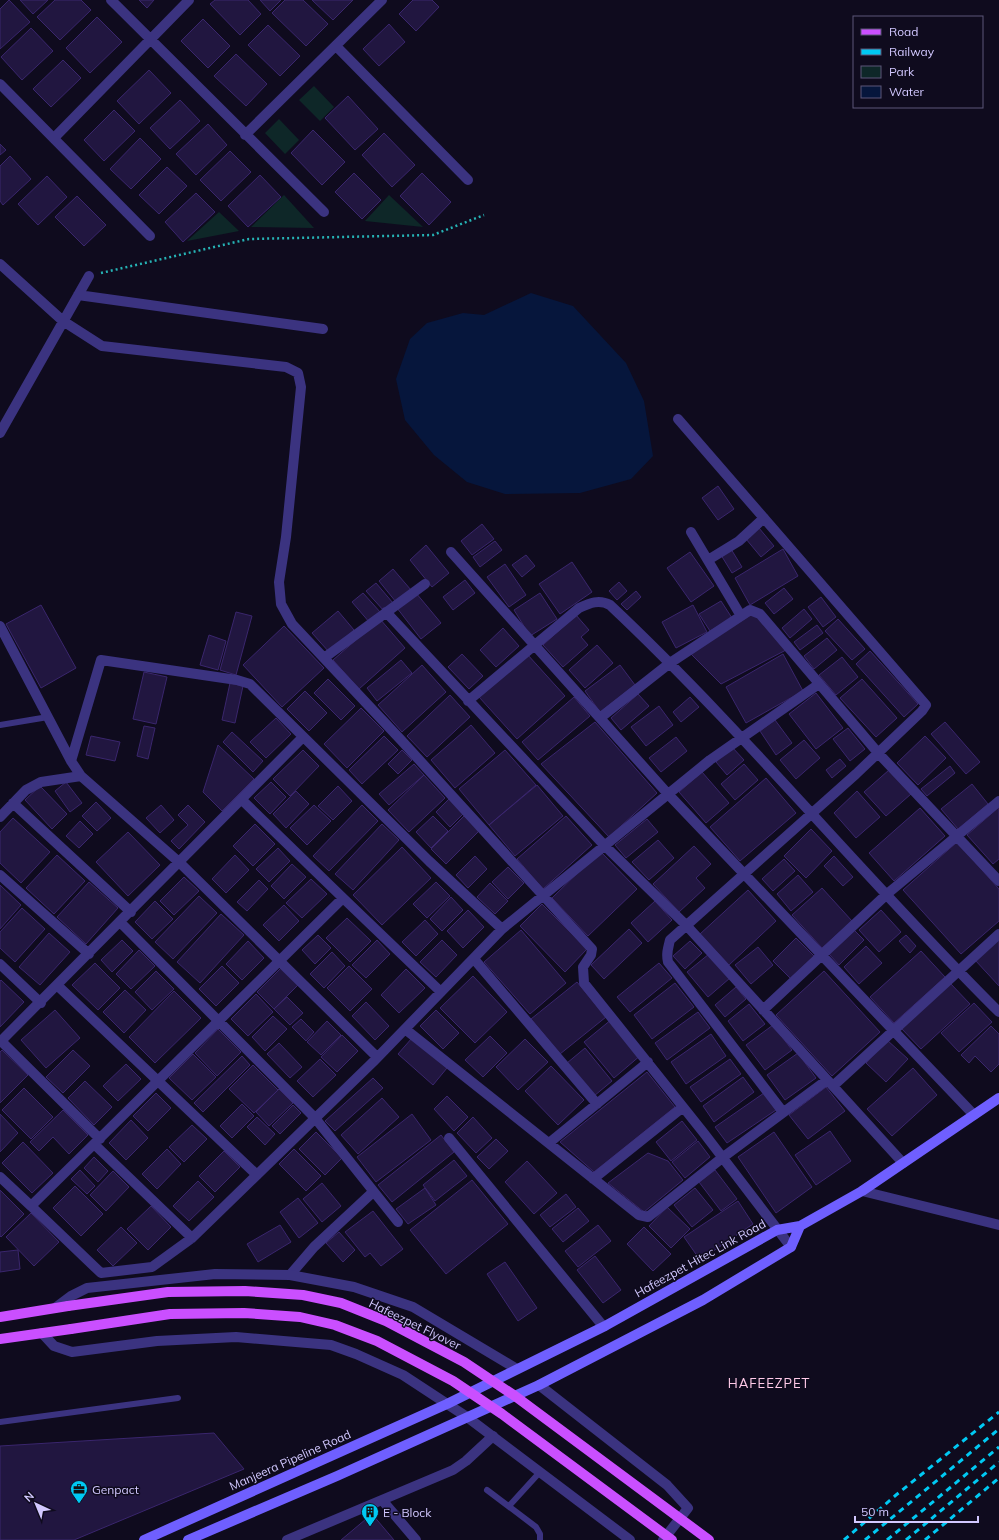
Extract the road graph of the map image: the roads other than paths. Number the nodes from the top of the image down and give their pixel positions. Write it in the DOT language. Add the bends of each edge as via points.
graph roads {
  1 [pos="111,0"];
  2 [pos="189,0"];
  3 [pos="382,0"];
  4 [pos="150,40"];
  5 [pos="336,46"];
  6 [pos="0,84"];
  7 [pos="246,135"];
  8 [pos="54,138"];
  9 [pos="468,180"];
  10 [pos="324,212"];
  11 [pos="150,236"];
  12 [pos="0,264"];
  13 [pos="89,276"];
  14 [pos="78,294"];
  15 [pos="63,321"];
  16 [pos="323,329"];
  17 [pos="678,419"];
  18 [pos="0,433"];
  19 [pos="764,518"];
  20 [pos="691,532"];
  21 [pos="451,552"];
  22 [pos="708,560"];
  23 [pos="425,584"];
  24 [pos="386,612"];
  25 [pos="741,616"];
  26 [pos="0,626"];
  27 [pos="534,645"];
  28 [pos="324,658"];
  29 [pos="670,663"];
  30 [pos="819,684"];
  31 [pos="468,701"];
  32 [pos="48,717"];
  33 [pos="600,718"];
  34 [pos="0,725"];
  35 [pos="303,737"];
  36 [pos="743,737"];
  37 [pos="879,754"];
  38 [pos="71,761"];
  39 [pos="81,776"];
  40 [pos="668,794"];
  41 [pos="242,800"];
  42 [pos="999,801"];
  43 [pos="13,803"];
  44 [pos="812,814"];
  45 [pos="0,817"];
  46 [pos="957,836"];
  47 [pos="605,846"];
  48 [pos="180,863"];
  49 [pos="744,874"];
  50 [pos="0,875"];
  51 [pos="999,881"];
  52 [pos="887,894"];
  53 [pos="542,897"];
  54 [pos="342,898"];
  55 [pos="131,912"];
  56 [pos="120,922"];
  57 [pos="687,926"];
  58 [pos="502,929"];
  59 [pos="999,934"];
  60 [pos="89,954"];
  61 [pos="822,956"];
  62 [pos="474,958"];
  63 [pos="279,960"];
  64 [pos="0,964"];
  65 [pos="958,972"];
  66 [pos="58,986"];
  67 [pos="441,992"];
  68 [pos="41,1003"];
  69 [pos="764,1010"];
  70 [pos="999,1012"];
  71 [pos="218,1020"];
  72 [pos="405,1029"];
  73 [pos="894,1031"];
  74 [pos="1,1042"];
  75 [pos="377,1057"];
  76 [pos="648,1062"];
  77 [pos="158,1080"];
  78 [pos="830,1083"];
  79 [pos="999,1098"];
  80 [pos="597,1104"];
  81 [pos="683,1107"];
  82 [pos="783,1112"];
  83 [pos="974,1115"];
  84 [pos="315,1118"];
  85 [pos="449,1138"];
  86 [pos="97,1142"];
  87 [pos="549,1143"];
  88 [pos="722,1158"];
  89 [pos="903,1163"];
  90 [pos="257,1175"];
  91 [pos="0,1177"];
  92 [pos="593,1179"];
  93 [pos="373,1192"];
  94 [pos="862,1192"];
  95 [pos="31,1206"];
  96 [pos="398,1222"];
  97 [pos="999,1225"];
  98 [pos="800,1226"];
  99 [pos="777,1230"];
  100 [pos="192,1238"];
  101 [pos="791,1247"];
  102 [pos="290,1275"];
  103 [pos="55,1308"];
  104 [pos="0,1317"];
  105 [pos="605,1326"];
  106 [pos="42,1333"];
  107 [pos="0,1339"];
  108 [pos="517,1369"];
  109 [pos="539,1385"];
  110 [pos="178,1398"];
  111 [pos="447,1404"];
  112 [pos="467,1417"];
  113 [pos="0,1422"];
  114 [pos="493,1436"];
  115 [pos="540,1472"];
  116 [pos="487,1490"];
  117 [pos="382,1500"];
  118 [pos="509,1506"];
  119 [pos="180,1524"];
  120 [pos="144,1540"];
  121 [pos="188,1540"];
  122 [pos="288,1540"];
  123 [pos="416,1540"];
  124 [pos="540,1540"];
  125 [pos="630,1540"];
  126 [pos="663,1540"];
  127 [pos="672,1540"];
  128 [pos="709,1540"];
  1 -- 4 [label="street"];
  2 -- 4 [label="street"];
  3 -- 5 [label="street"];
  4 -- 7 [label="street"];
  4 -- 8 [label="street"];
  5 -- 7 [label="street"];
  5 -- 9 [label="street"];
  6 -- 8 [label="street"];
  7 -- 10 [label="street"];
  8 -- 11 [label="street"];
  12 -- 15 [label="street"];
  13 -- 14 [label="street"];
  14 -- 15 [label="street"];
  14 -- 16 [label="street"];
  15 -- 18 [label="street"];
  15 -- 28 [label="street" via="102,346 286,367 298,373 301,395 279,582 281,604 292,624"];
  17 -- 19 [label="street"];
  19 -- 22 [label="street" via="739,541"];
  19 -- 37 [label="street" via="926,705"];
  20 -- 22 [label="street"];
  21 -- 27 [label="street"];
  22 -- 25 [label="street"];
  23 -- 24 [label="street"];
  24 -- 28 [label="street"];
  24 -- 31 [label="street"];
  25 -- 29 [label="street"];
  25 -- 30 [label="street" via="750,610 760,614"];
  26 -- 32 [label="street"];
  27 -- 29 [label="street" via="579,608 593,601 603,601"];
  27 -- 31 [label="street"];
  27 -- 33 [label="street"];
  28 -- 53 [label="street"];
  29 -- 33 [label="street"];
  29 -- 36 [label="street"];
  30 -- 36 [label="street"];
  30 -- 37 [label="street"];
  31 -- 47 [label="street"];
  32 -- 34 [label="lane"];
  32 -- 38 [label="street"];
  33 -- 40 [label="street"];
  35 -- 38 [label="street" via="250,684 102,660"];
  35 -- 41 [label="street"];
  35 -- 58 [label="street"];
  36 -- 40 [label="street"];
  36 -- 44 [label="street"];
  37 -- 44 [label="street"];
  37 -- 46 [label="street"];
  38 -- 39 [label="street"];
  39 -- 43 [label="street" via="41,782 26,790"];
  39 -- 48 [label="street"];
  40 -- 47 [label="street"];
  40 -- 49 [label="street"];
  41 -- 48 [label="street"];
  41 -- 54 [label="street"];
  42 -- 46 [label="street"];
  43 -- 45 [label="street"];
  43 -- 55 [label="street"];
  44 -- 49 [label="street"];
  44 -- 52 [label="street"];
  46 -- 51 [label="street"];
  46 -- 52 [label="street"];
  47 -- 53 [label="street"];
  47 -- 57 [label="street"];
  48 -- 55 [label="street"];
  48 -- 63 [label="street"];
  49 -- 57 [label="street"];
  49 -- 61 [label="street"];
  50 -- 60 [label="street"];
  52 -- 61 [label="street"];
  52 -- 65 [label="street"];
  53 -- 58 [label="street"];
  53 -- 76 [label="street" via="592,949 591,955 582,967 584,982"];
  54 -- 63 [label="street"];
  54 -- 67 [label="street"];
  55 -- 56 [label="street"];
  56 -- 60 [label="street"];
  56 -- 71 [label="street"];
  57 -- 69 [label="street"];
  57 -- 82 [label="street" via="670,940 666,954 668,962"];
  58 -- 62 [label="street"];
  59 -- 65 [label="street"];
  60 -- 66 [label="street"];
  61 -- 69 [label="street"];
  61 -- 73 [label="street"];
  62 -- 67 [label="street"];
  62 -- 80 [label="street"];
  63 -- 71 [label="street"];
  63 -- 75 [label="street"];
  64 -- 68 [label="street"];
  65 -- 70 [label="street"];
  65 -- 73 [label="street"];
  66 -- 68 [label="street"];
  66 -- 77 [label="street"];
  67 -- 72 [label="street"];
  68 -- 74 [label="street"];
  69 -- 78 [label="street"];
  71 -- 77 [label="street"];
  71 -- 84 [label="street"];
  72 -- 75 [label="street"];
  72 -- 87 [label="street"];
  73 -- 78 [label="street"];
  73 -- 83 [label="street"];
  74 -- 86 [label="street"];
  75 -- 84 [label="street"];
  76 -- 80 [label="street"];
  76 -- 81 [label="street"];
  77 -- 86 [label="street"];
  77 -- 90 [label="street"];
  78 -- 82 [label="street"];
  78 -- 89 [label="street"];
  79 -- 83 [label="main road, Hafeezpet Hitec Link Road"];
  80 -- 87 [label="street"];
  81 -- 88 [label="street"];
  81 -- 92 [label="street"];
  82 -- 88 [label="street"];
  83 -- 89 [label="main road, Hafeezpet Hitec Link Road"];
  84 -- 90 [label="street"];
  84 -- 93 [label="street"];
  85 -- 105 [label="street"];
  86 -- 95 [label="street"];
  86 -- 100 [label="street"];
  87 -- 92 [label="street"];
  88 -- 92 [label="street" via="648,1217 639,1215"];
  88 -- 99 [label="street"];
  89 -- 94 [label="main road, Hafeezpet Hitec Link Road"];
  90 -- 100 [label="street"];
  91 -- 95 [label="street"];
  93 -- 96 [label="street"];
  93 -- 102 [label="street" via="314,1247"];
  94 -- 97 [label="street"];
  94 -- 98 [label="main road, Hafeezpet Hitec Link Road"];
  95 -- 100 [label="street" via="101,1273 152,1267"];
  98 -- 99 [label="main road, Hafeezpet Hitec Link Road"];
  98 -- 101 [label="main road"];
  99 -- 101 [label="street"];
  99 -- 105 [label="main road, Hafeezpet Hitec Link Road"];
  101 -- 109 [label="main road" via="703,1300"];
  102 -- 103 [label="street" via="215,1274 87,1288"];
  102 -- 108 [label="street" via="354,1287 413,1308"];
  103 -- 104 [label="main road, Hafeezpet Flyover"];
  103 -- 128 [label="main road, Hafeezpet Flyover, bridge" via="168,1292 245,1291 303,1295 341,1303 386,1321 464,1362 515,1396"];
  105 -- 108 [label="main road, Hafeezpet Hitec Link Road"];
  106 -- 107 [label="main road"];
  106 -- 111 [label="street" via="54,1346 72,1352 157,1341 236,1337 331,1345 403,1375"];
  106 -- 127 [label="main road, bridge" via="170,1314 244,1313 300,1317 335,1325 377,1341 453,1381 502,1414"];
  108 -- 111 [label="main road, Hafeezpet Hitec Link Road"];
  109 -- 112 [label="main road"];
  109 -- 126 [label="street" via="661,1480 680,1498 688,1508"];
  110 -- 113 [label="lane"];
  111 -- 112 [label="street"];
  111 -- 119 [label="main road, Manjeera Pipeline Road"];
  112 -- 114 [label="street"];
  112 -- 121 [label="main road"];
  114 -- 115 [label="street"];
  114 -- 117 [label="street" via="453,1470"];
  115 -- 118 [label="lane"];
  115 -- 125 [label="street"];
  116 -- 118 [label="lane"];
  117 -- 122 [label="street"];
  117 -- 123 [label="street"];
  118 -- 124 [label="lane" via="536,1527"];
  119 -- 120 [label="main road, Manjeera Pipeline Road"];
  119 -- 121 [label="main road"];
}
